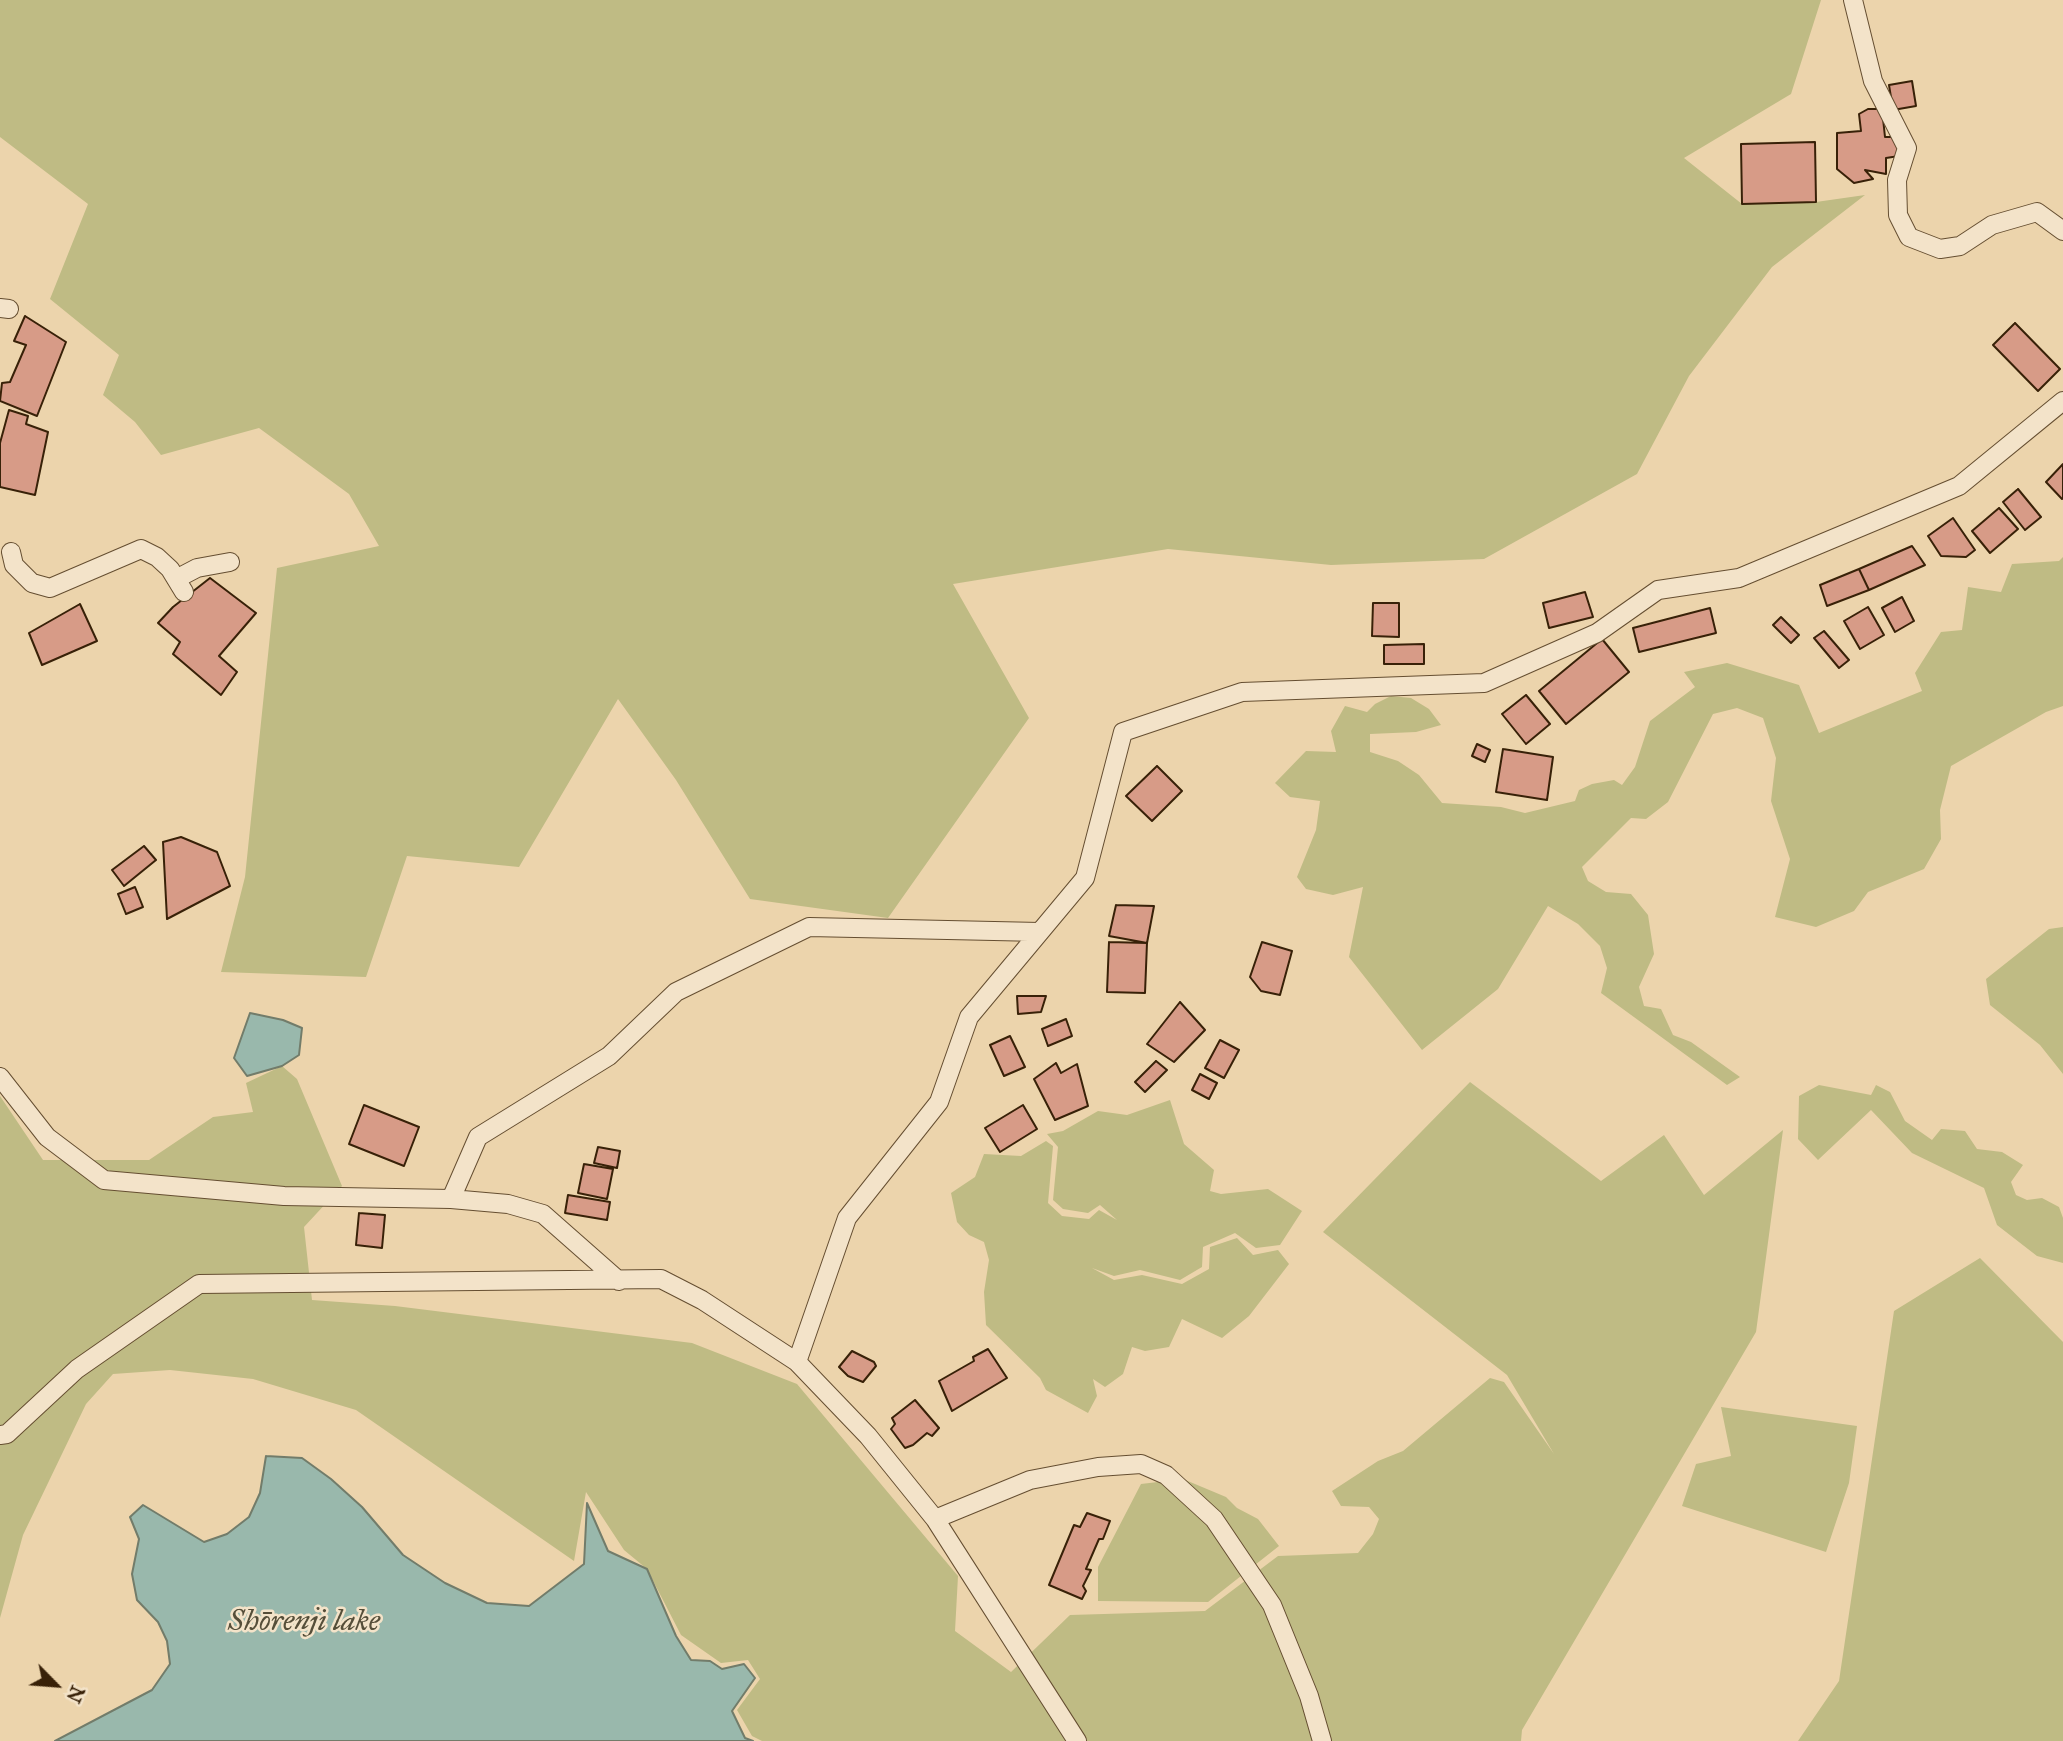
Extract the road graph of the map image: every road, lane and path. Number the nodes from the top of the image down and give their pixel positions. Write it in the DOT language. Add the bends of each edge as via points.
graph roads {
  1 [pos="1853,0"];
  2 [pos="2063,231"];
  3 [pos="2063,401"];
  4 [pos="12,548"];
  5 [pos="230,562"];
  6 [pos="1040,932"];
  7 [pos="0,1077"];
  8 [pos="451,1199"];
  9 [pos="619,1281"];
  10 [pos="797,1362"];
  11 [pos="0,1436"];
  12 [pos="935,1519"];
  13 [pos="1077,1741"];
  14 [pos="1322,1741"];
  1 -- 2 [label="street" via="1873,81 1907,148 1897,180 1898,215 1909,237 1940,248 1960,246 1992,225 2037,212"];
  3 -- 6 [label="street" via="1959,486 1739,578 1658,590 1597,634 1483,683 1242,692 1123,732 1085,878"];
  4 -- 5 [label="street" via="14,565 32,583 50,588 141,549 170,569 180,586 197,568"];
  6 -- 8 [label="street" via="809,927 676,992 609,1056 478,1137"];
  6 -- 10 [label="street" via="969,1017 939,1102 847,1218"];
  7 -- 8 [label="street" via="47,1137 104,1180 284,1196"];
  8 -- 9 [label="street" via="508,1204 542,1214"];
  9 -- 10 [label="street" via="661,1279"];
  9 -- 11 [label="street" via="199,1284 77,1369"];
  10 -- 12 [label="street" via="868,1436"];
  12 -- 13 [label="street"];
  12 -- 14 [label="street" via="1030,1480 1071,1472 1141,1464 1166,1475 1214,1519 1272,1605"];
}
